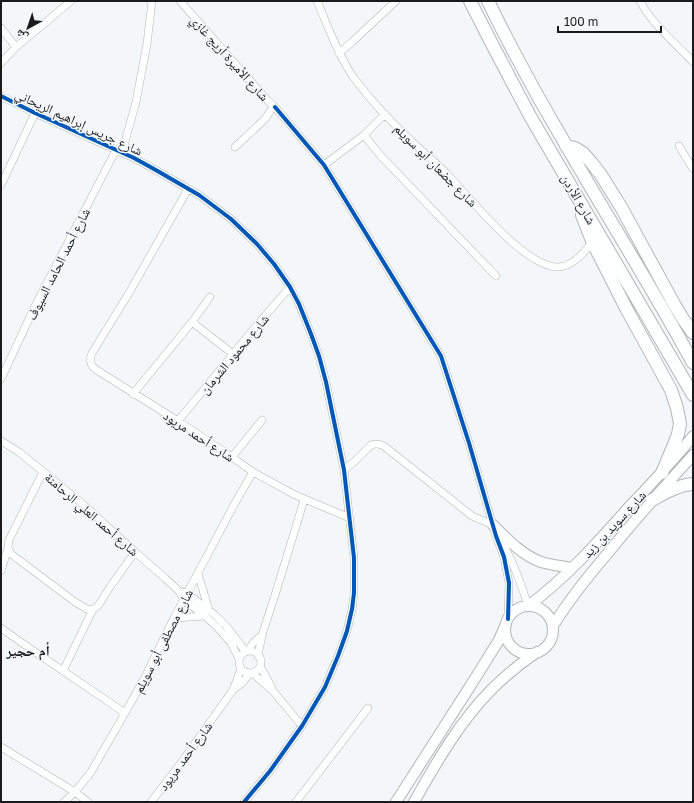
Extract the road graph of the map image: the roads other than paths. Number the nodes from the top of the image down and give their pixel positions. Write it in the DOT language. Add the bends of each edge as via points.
graph roads {
  1 [pos="71,1"];
  2 [pos="152,1"];
  3 [pos="180,1"];
  4 [pos="317,1"];
  5 [pos="396,1"];
  6 [pos="470,1"];
  7 [pos="488,1"];
  8 [pos="640,1"];
  9 [pos="63,4"];
  10 [pos="1,28"];
  11 [pos="16,47"];
  12 [pos="339,53"];
  13 [pos="693,62"];
  14 [pos="1,64"];
  15 [pos="1,96"];
  16 [pos="275,107"];
  17 [pos="35,113"];
  18 [pos="385,114"];
  19 [pos="364,135"];
  20 [pos="566,146"];
  21 [pos="679,146"];
  22 [pos="235,147"];
  23 [pos="119,151"];
  24 [pos="324,165"];
  25 [pos="693,169"];
  26 [pos="1,185"];
  27 [pos="188,189"];
  28 [pos="595,237"];
  29 [pos="496,276"];
  30 [pos="290,287"];
  31 [pos="210,297"];
  32 [pos="192,322"];
  33 [pos="693,333"];
  34 [pos="233,354"];
  35 [pos="693,363"];
  36 [pos="1,379"];
  37 [pos="134,394"];
  38 [pos="693,395"];
  39 [pos="262,420"];
  40 [pos="178,421"];
  41 [pos="690,440"];
  42 [pos="1,441"];
  43 [pos="693,455"];
  44 [pos="232,457"];
  45 [pos="344,470"];
  46 [pos="43,472"];
  47 [pos="253,472"];
  48 [pos="662,472"];
  49 [pos="693,484"];
  50 [pos="304,500"];
  51 [pos="652,500"];
  52 [pos="350,518"];
  53 [pos="493,525"];
  54 [pos="8,548"];
  55 [pos="135,552"];
  56 [pos="572,568"];
  57 [pos="1,571"];
  58 [pos="198,574"];
  59 [pos="186,597"];
  60 [pos="528,606"];
  61 [pos="93,609"];
  62 [pos="207,613"];
  63 [pos="174,618"];
  64 [pos="507,622"];
  65 [pos="553,626"];
  66 [pos="1,628"];
  67 [pos="262,635"];
  68 [pos="247,652"];
  69 [pos="537,652"];
  70 [pos="258,656"];
  71 [pos="239,659"];
  72 [pos="260,666"];
  73 [pos="241,669"];
  74 [pos="63,671"];
  75 [pos="251,673"];
  76 [pos="233,690"];
  77 [pos="274,692"];
  78 [pos="368,708"];
  79 [pos="125,713"];
  80 [pos="302,726"];
  81 [pos="1,747"];
  82 [pos="75,792"];
  83 [pos="64,802"];
  84 [pos="88,802"];
  85 [pos="151,802"];
  86 [pos="244,802"];
  87 [pos="296,802"];
  88 [pos="396,802"];
  89 [pos="414,802"];
  1 -- 9 [label="street"];
  2 -- 23 [label="street, شارع أحمد الحامد السيوف" via="136,102"];
  3 -- 16 [label="street, شارع الأميرة أريج غازي"];
  4 -- 12 [label="street, شارع جضعان أبو سويلم"];
  5 -- 12 [label="street"];
  6 -- 28 [label="highway, شارع الأردن" via="530,116 562,170 582,216"];
  7 -- 20 [label="highway, شارع الأردن"];
  8 -- 13 [label="street" via="656,23"];
  9 -- 11 [label="street"];
  10 -- 11 [label="street"];
  11 -- 14 [label="street"];
  12 -- 18 [label="street, شارع جضعان أبو سويلم" via="363,90"];
  15 -- 17 [label="street, شارع جريس إبراهيم الريحاني"];
  16 -- 22 [label="street, شارع الأميرة أريج غازي"];
  16 -- 24 [label="street"];
  17 -- 23 [label="street, شارع جريس إبراهيم الريحاني"];
  17 -- 26 [label="street"];
  18 -- 19 [label="street"];
  18 -- 28 [label="street, شارع جضعان أبو سويلم" via="510,240 543,264 565,266 575,260"];
  19 -- 24 [label="street"];
  19 -- 29 [label="street"];
  20 -- 33 [label="highway" via="583,153 601,175"];
  20 -- 35 [label="highway, شارع الأردن"];
  21 -- 25 [label="street"];
  23 -- 27 [label="street, شارع جريس إبراهيم الريحاني"];
  23 -- 36 [label="street, شارع أحمد الحامد السيوف" via="35,306"];
  24 -- 53 [label="street" via="441,356"];
  27 -- 30 [label="street, شارع جريس إبراهيم الريحاني" via="231,219 257,244"];
  27 -- 37 [label="street, شارع أحمد مريود" via="90,358 95,370"];
  28 -- 38 [label="highway, شارع الأردن"];
  28 -- 48 [label="highway" via="626,308 671,390 678,408 678,434"];
  30 -- 34 [label="street, شارع محمود الشرمان"];
  30 -- 45 [label="street, شارع جريس إبراهيم الريحاني" via="306,319 319,356"];
  31 -- 32 [label="street"];
  32 -- 34 [label="street"];
  32 -- 37 [label="street"];
  34 -- 40 [label="street, شارع محمود الشرمان"];
  37 -- 40 [label="street, شارع أحمد مريود"];
  39 -- 44 [label="street"];
  40 -- 44 [label="street, شارع أحمد مريود"];
  41 -- 48 [label="main road, شارع سويد بن زيد"];
  42 -- 46 [label="street, شارع أحمد العلي الرحامنة"];
  43 -- 51 [label="main road, شارع سويد بن زيد"];
  44 -- 47 [label="street, شارع أحمد مريود"];
  45 -- 52 [label="street, شارع جريس إبراهيم الريحاني"];
  45 -- 53 [label="street" via="371,445 379,444 472,516"];
  46 -- 54 [label="street" via="9,540"];
  46 -- 55 [label="street, شارع أحمد العلي الرحامنة" via="84,505"];
  47 -- 50 [label="street, شارع أحمد مريود"];
  47 -- 58 [label="street, شارع مصطفى أبو سويلم"];
  48 -- 56 [label="main road, شارع سويد بن زيد"];
  49 -- 51 [label="highway" via="682,485"];
  50 -- 52 [label="street, شارع أحمد مريود"];
  50 -- 67 [label="street"];
  51 -- 65 [label="main road, شارع سويد بن زيد" via="591,572"];
  52 -- 80 [label="street, شارع جريس إبراهيم الريحاني" via="354,592 347,631 325,687"];
  53 -- 56 [label="main road" via="531,558"];
  53 -- 60 [label="street" via="508,551"];
  53 -- 64 [label="street" via="507,568"];
  54 -- 57 [label="street"];
  54 -- 61 [label="street" via="11,554 63,593 87,609"];
  55 -- 59 [label="street, شارع أحمد العلي الرحامنة"];
  55 -- 61 [label="street" via="100,603"];
  56 -- 60 [label="main road, شارع سويد بن زيد"];
  58 -- 59 [label="street, شارع مصطفى أبو سويلم"];
  58 -- 62 [label="street, شارع أحمد العلي الرحامنة"];
  59 -- 62 [label="street, شارع أحمد العلي الرحامنة"];
  59 -- 63 [label="street, شارع مصطفى أبو سويلم"];
  60 -- 64 [label="main road" via="514,611"];
  60 -- 65 [label="main road" via="542,609"];
  61 -- 74 [label="street"];
  62 -- 63 [label="street"];
  62 -- 68 [label="street, شارع أحمد العلي الرحامنة" via="226,626"];
  62 -- 71 [label="street, شارع أحمد العلي الرحامنة" via="231,643"];
  63 -- 79 [label="street, شارع مصطفى أبو سويلم"];
  64 -- 69 [label="main road" via="507,638 511,645 523,652"];
  64 -- 88 [label="main road" via="499,640"];
  65 -- 69 [label="main road" via="548,645"];
  66 -- 74 [label="street"];
  67 -- 68 [label="street"];
  67 -- 70 [label="street"];
  68 -- 70 [label="street"];
  68 -- 71 [label="street"];
  69 -- 89 [label="main road" via="502,680 471,714"];
  70 -- 72 [label="street"];
  71 -- 73 [label="street"];
  72 -- 75 [label="street"];
  72 -- 77 [label="street"];
  73 -- 75 [label="street"];
  73 -- 76 [label="street, شارع أحمد مريود"];
  74 -- 79 [label="street"];
  75 -- 76 [label="street, شارع أحمد مريود"];
  75 -- 77 [label="street"];
  76 -- 85 [label="street, شارع أحمد مريود"];
  77 -- 80 [label="street"];
  78 -- 87 [label="street"];
  79 -- 82 [label="street, شارع مصطفى أبو سويلم" via="91,772"];
  80 -- 86 [label="street, شارع جريس إبراهيم الريحاني"];
  81 -- 82 [label="street"];
  82 -- 83 [label="street, شارع مصطفى أبو سويلم"];
  82 -- 84 [label="street"];
}
